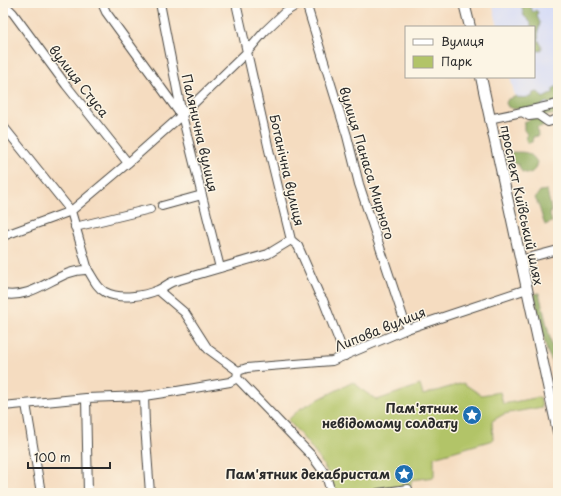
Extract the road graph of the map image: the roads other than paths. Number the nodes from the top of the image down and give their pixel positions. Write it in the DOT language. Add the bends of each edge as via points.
graph roads {
  1 [pos="102,3"];
  2 [pos="160,3"];
  3 [pos="236,3"];
  4 [pos="300,3"];
  5 [pos="306,3"];
  6 [pos="464,3"];
  7 [pos="3,7"];
  8 [pos="470,26"];
  9 [pos="247,52"];
  10 [pos="481,78"];
  11 [pos="558,104"];
  12 [pos="522,112"];
  13 [pos="182,115"];
  14 [pos="489,118"];
  15 [pos="558,119"];
  16 [pos="3,126"];
  17 [pos="128,163"];
  18 [pos="202,195"];
  19 [pos="162,206"];
  20 [pos="150,209"];
  21 [pos="71,211"];
  22 [pos="75,228"];
  23 [pos="3,236"];
  24 [pos="291,240"];
  25 [pos="558,250"];
  26 [pos="520,260"];
  27 [pos="220,268"];
  28 [pos="88,270"];
  29 [pos="527,289"];
  30 [pos="158,290"];
  31 [pos="3,294"];
  32 [pos="407,329"];
  33 [pos="345,356"];
  34 [pos="238,374"];
  35 [pos="144,396"];
  36 [pos="86,398"];
  37 [pos="554,399"];
  38 [pos="26,404"];
  39 [pos="3,406"];
  40 [pos="558,432"];
  41 [pos="408,489"];
  42 [pos="41,493"];
  43 [pos="88,493"];
  44 [pos="150,493"];
  45 [pos="331,493"];
  46 [pos="378,493"];
  1 -- 13 [label="street"];
  2 -- 13 [label="street, Палянична вулиця"];
  3 -- 9 [label="street, Ботанічна вулиця"];
  4 -- 9 [label="street" via="285,12"];
  5 -- 32 [label="street, вулиця Панаса Мирного" via="359,184"];
  6 -- 8 [label="main road"];
  7 -- 17 [label="street, вулиця Стуса" via="13,13"];
  9 -- 13 [label="street"];
  9 -- 24 [label="street, Ботанічна вулиця"];
  10 -- 14 [label="main road, проспект Київський шлях"];
  11 -- 12 [label="street"];
  12 -- 14 [label="street"];
  12 -- 15 [label="street" via="529,116 538,115 548,122"];
  13 -- 17 [label="street"];
  13 -- 18 [label="street, Палянична вулиця"];
  14 -- 26 [label="main road, проспект Київський шлях"];
  16 -- 21 [label="street"];
  17 -- 21 [label="street"];
  18 -- 19 [label="street"];
  18 -- 27 [label="street, Палянична вулиця"];
  20 -- 22 [label="street"];
  21 -- 22 [label="street"];
  21 -- 23 [label="street"];
  22 -- 28 [label="street"];
  24 -- 27 [label="street" via="268,254"];
  24 -- 33 [label="street, Ботанічна вулиця" via="298,246"];
  25 -- 26 [label="street"];
  26 -- 29 [label="main road, проспект Київський шлях"];
  27 -- 30 [label="street" via="172,282"];
  28 -- 30 [label="street" via="97,285 105,292 126,296"];
  28 -- 31 [label="street" via="75,271 20,295"];
  29 -- 32 [label="street, Липова вулиця"];
  29 -- 37 [label="main road, проспект Київський шлях"];
  30 -- 34 [label="street" via="185,314 208,349"];
  32 -- 33 [label="street, Липова вулиця"];
  33 -- 34 [label="street, Липова вулиця" via="332,361 247,368"];
  34 -- 35 [label="street, Липова вулиця" via="230,382"];
  34 -- 45 [label="street" via="326,475"];
  35 -- 36 [label="street, Липова вулиця"];
  35 -- 44 [label="street"];
  36 -- 38 [label="street, Липова вулиця"];
  36 -- 43 [label="street"];
  37 -- 40 [label="main road, проспект Київський шлях"];
  38 -- 39 [label="street, Липова вулиця"];
  38 -- 42 [label="street"];
  41 -- 46 [label="street"];
}
